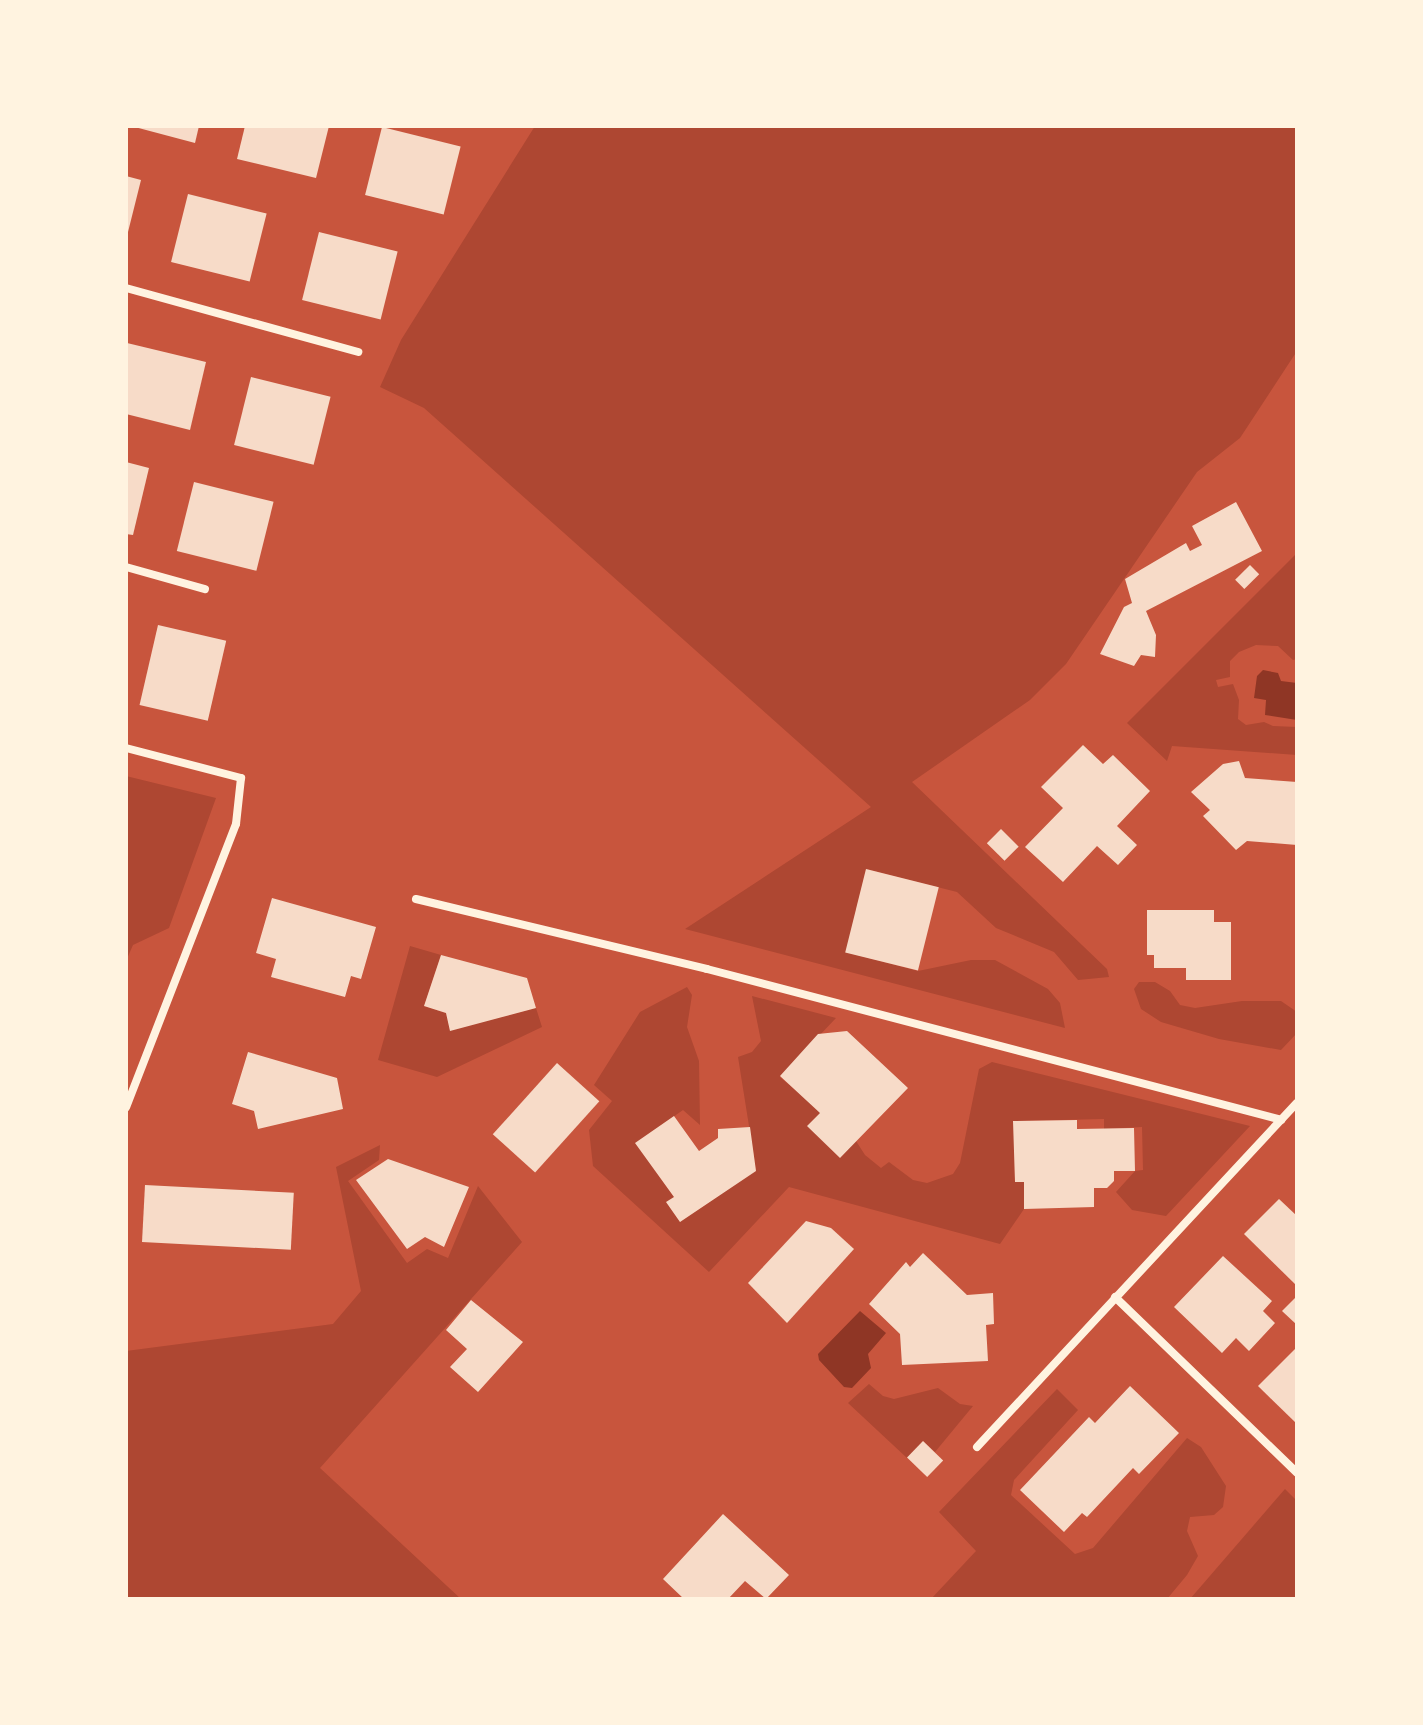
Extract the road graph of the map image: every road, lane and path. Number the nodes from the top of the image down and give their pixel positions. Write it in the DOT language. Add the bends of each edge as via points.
graph roads {
  1 [pos="126,288"];
  2 [pos="358,352"];
  3 [pos="126,567"];
  4 [pos="205,589"];
  5 [pos="126,748"];
  6 [pos="416,899"];
  7 [pos="1297,1103"];
  8 [pos="126,1107"];
  9 [pos="1282,1120"];
  10 [pos="1115,1297"];
  11 [pos="977,1447"];
  12 [pos="1297,1473"];
  1 -- 2 [label="street"];
  3 -- 4 [label="street"];
  5 -- 8 [label="street" via="241,778 236,824"];
  6 -- 9 [label="street" via="707,969"];
  7 -- 9 [label="street"];
  9 -- 10 [label="street"];
  10 -- 11 [label="street"];
  10 -- 12 [label="street"];
}
